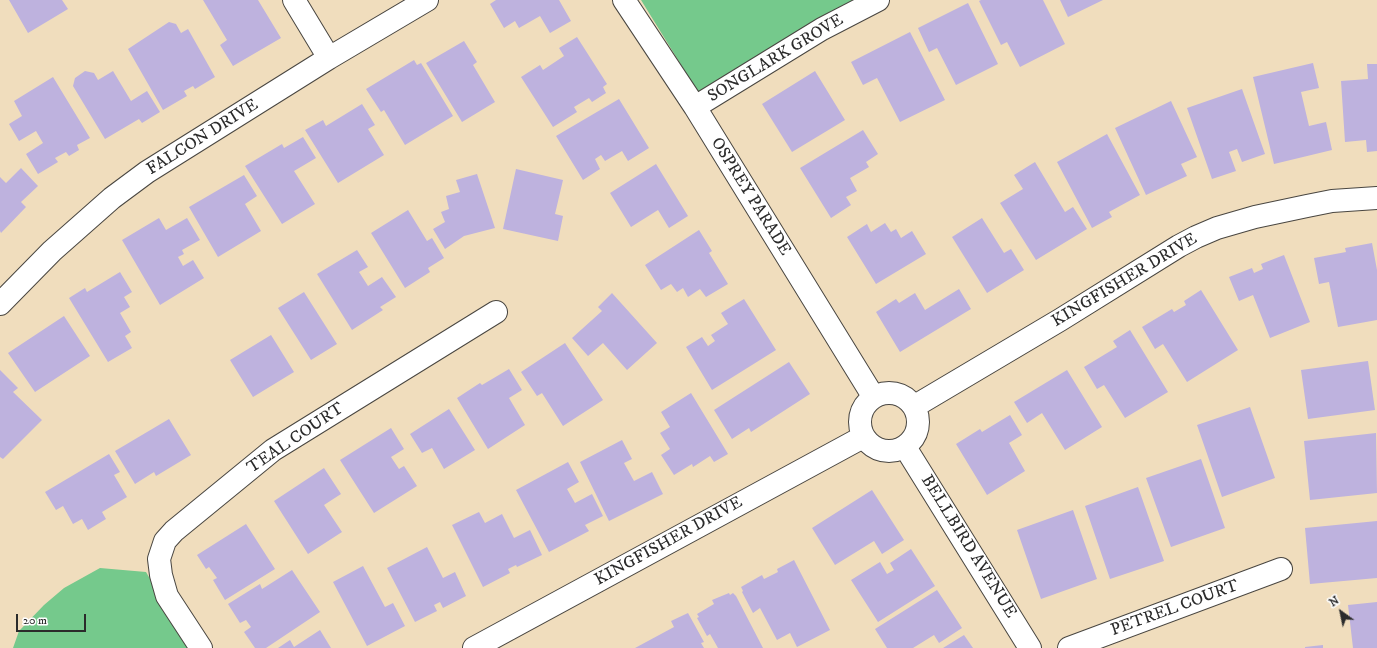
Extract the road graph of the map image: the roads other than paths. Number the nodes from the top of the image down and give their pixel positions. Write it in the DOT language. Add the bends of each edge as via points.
graph roads {
  1 [pos="294,0"];
  2 [pos="427,0"];
  3 [pos="624,0"];
  4 [pos="878,0"];
  5 [pos="329,58"];
  6 [pos="695,107"];
  7 [pos="1377,198"];
  8 [pos="0,304"];
  9 [pos="496,312"];
  10 [pos="873,396"];
  11 [pos="915,406"];
  12 [pos="863,437"];
  13 [pos="905,447"];
  14 [pos="1281,569"];
  15 [pos="201,648"];
  16 [pos="474,648"];
  17 [pos="1030,648"];
  18 [pos="1069,648"];
  1 -- 5 [label="street"];
  2 -- 5 [label="street, FALCON DRIVE"];
  3 -- 6 [label="street, OSPREY PARADE"];
  4 -- 6 [label="street, SONGLARK GROVE" via="822,29"];
  5 -- 8 [label="street, FALCON DRIVE" via="147,172 112,198 52,251"];
  6 -- 10 [label="street, OSPREY PARADE"];
  7 -- 11 [label="street, KINGFISHER DRIVE" via="1307,206 1217,228 1196,237"];
  9 -- 15 [label="street, TEAL COURT" via="273,450 174,531 166,541 159,559 161,575 167,596"];
  10 -- 11 [label="street" via="896,392"];
  10 -- 12 [label="street" via="860,415 859,426"];
  11 -- 13 [label="street" via="919,428"];
  12 -- 13 [label="street" via="872,446 883,451"];
  12 -- 16 [label="street, KINGFISHER DRIVE"];
  13 -- 17 [label="street, BELLBIRD AVENUE"];
  14 -- 18 [label="street, PETREL COURT"];
}
